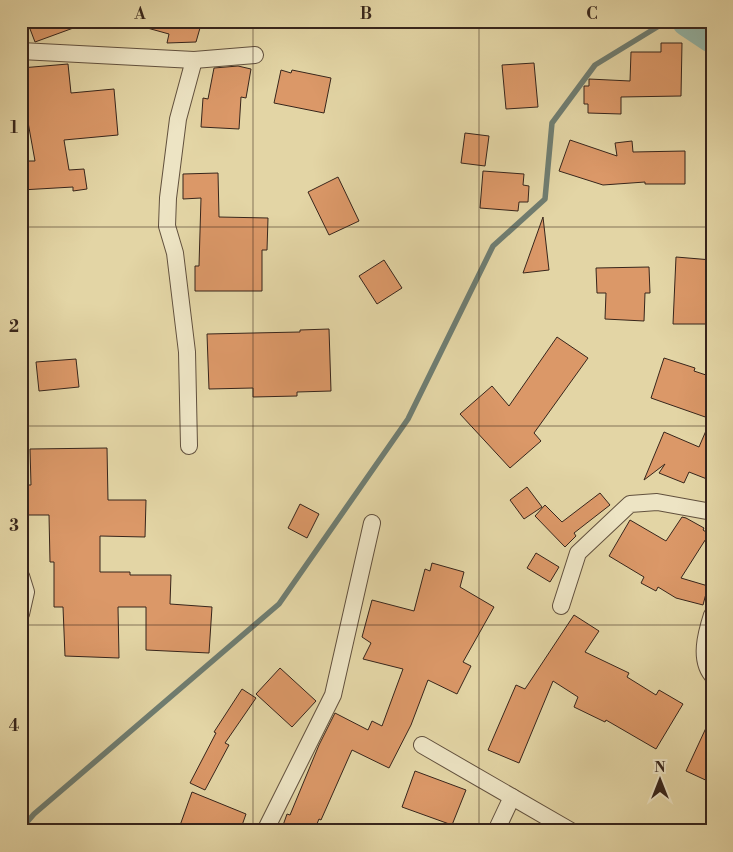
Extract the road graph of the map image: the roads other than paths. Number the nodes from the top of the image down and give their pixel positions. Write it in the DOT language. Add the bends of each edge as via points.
graph roads {
  1 [pos="21,51"];
  2 [pos="255,55"];
  3 [pos="194,60"];
  4 [pos="189,446"];
  5 [pos="712,512"];
  6 [pos="372,523"];
  7 [pos="21,576"];
  8 [pos="561,606"];
  9 [pos="21,614"];
  10 [pos="712,615"];
  11 [pos="712,675"];
  12 [pos="422,745"];
  13 [pos="512,797"];
  14 [pos="265,831"];
  15 [pos="496,831"];
  16 [pos="571,831"];
  1 -- 3 [label="street"];
  2 -- 3 [label="street"];
  3 -- 4 [label="street" via="178,119 167,226 175,253 187,352"];
  5 -- 8 [label="street" via="657,502 630,504 578,553"];
  6 -- 14 [label="street" via="333,695"];
  7 -- 9 [label="street" via="26,592"];
  10 -- 11 [label="street" via="706,637 706,667"];
  12 -- 13 [label="street"];
  13 -- 15 [label="street"];
  13 -- 16 [label="street"];
}
